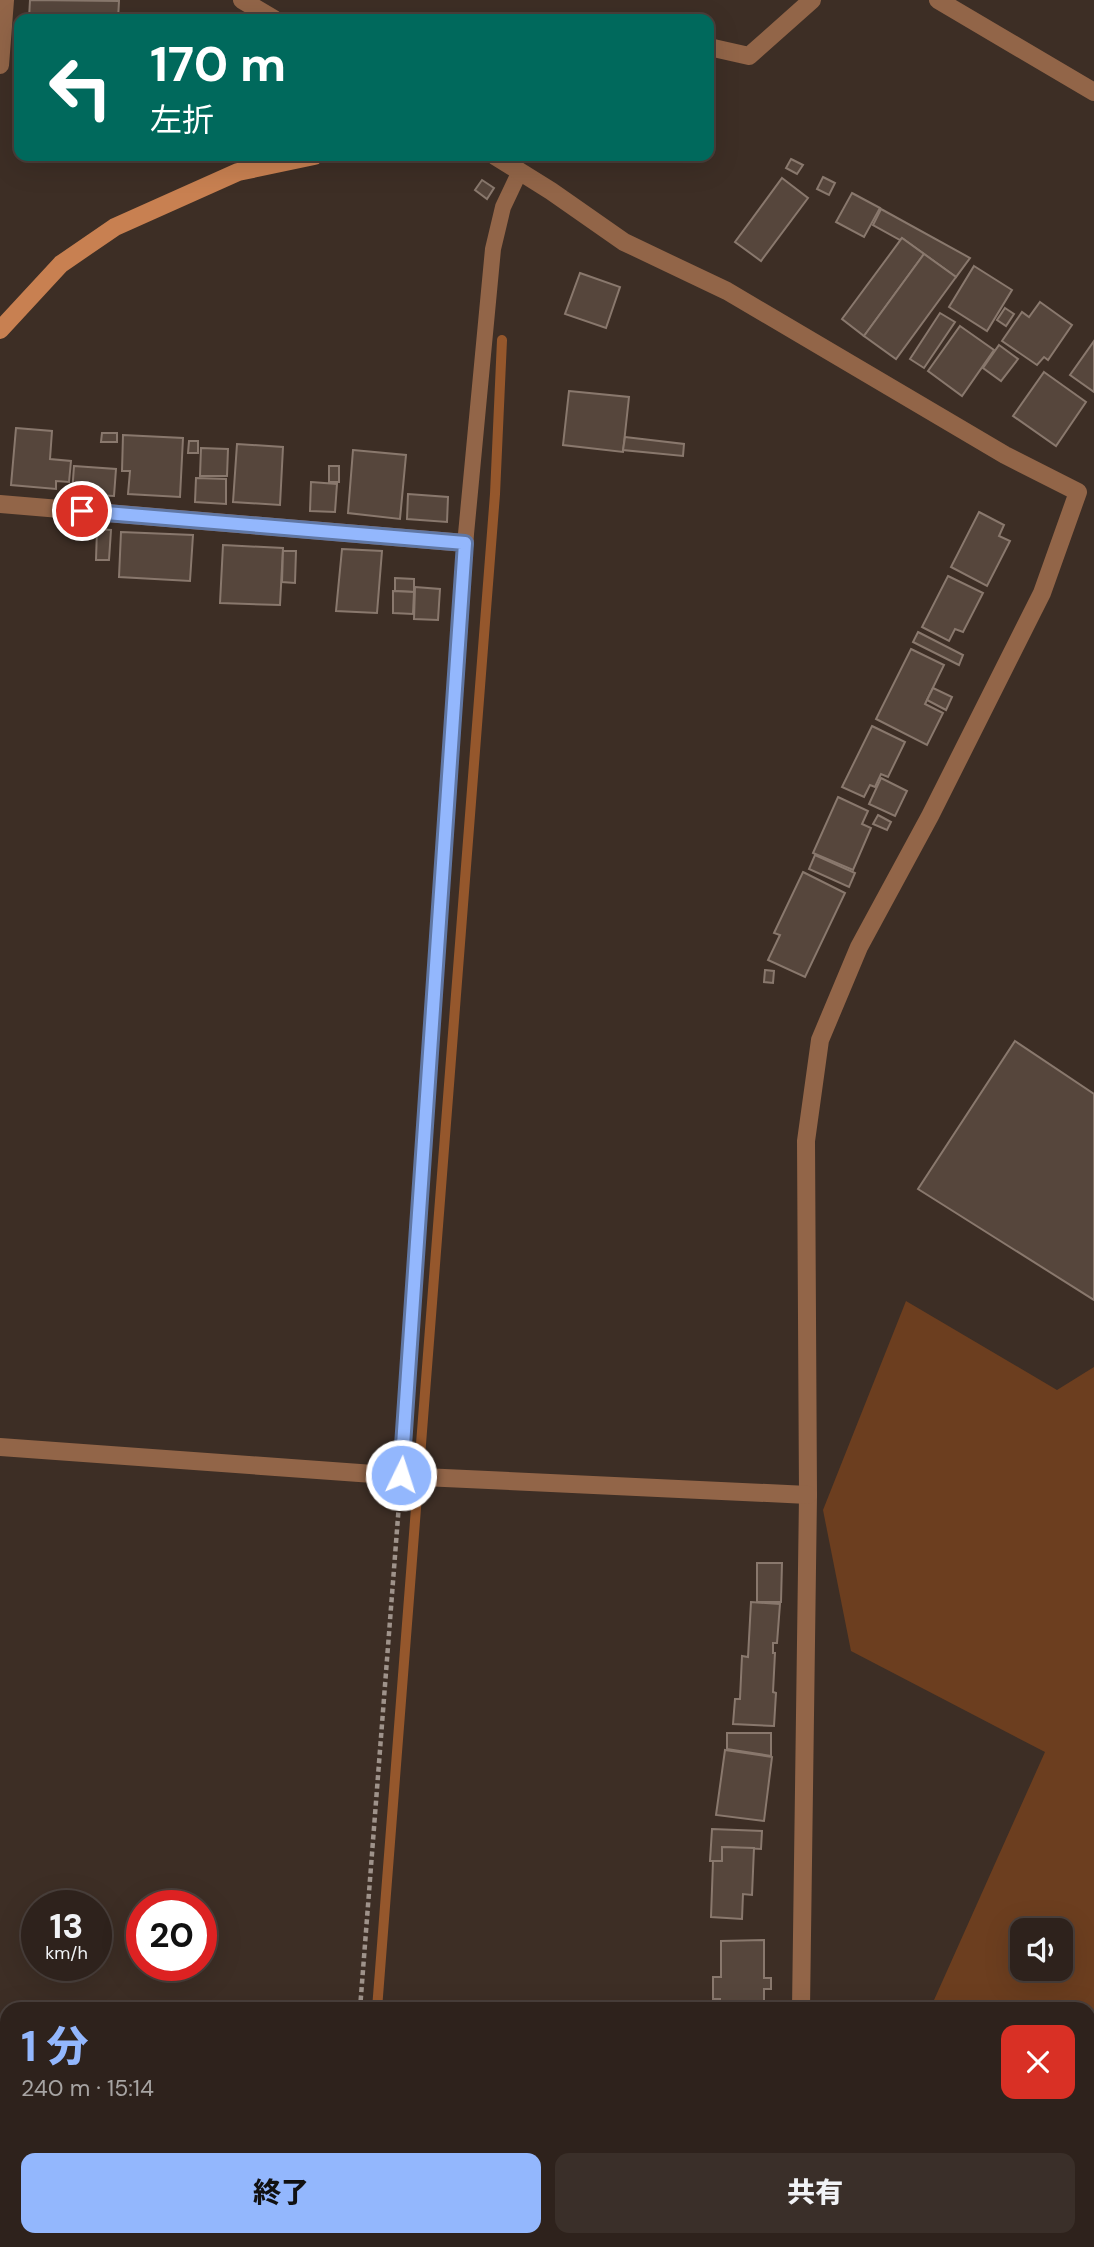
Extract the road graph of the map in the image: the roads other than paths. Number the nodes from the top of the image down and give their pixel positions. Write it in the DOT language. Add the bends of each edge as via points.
graph roads {
  1 [pos="5,0"];
  2 [pos="242,0"];
  3 [pos="812,0"];
  4 [pos="938,0"];
  5 [pos="266,14"];
  6 [pos="714,48"];
  7 [pos="0,65"];
  8 [pos="1094,92"];
  9 [pos="290,161"];
  10 [pos="503,161"];
  11 [pos="520,171"];
  12 [pos="1,324"];
  13 [pos="0,505"];
  14 [pos="465,543"];
  15 [pos="0,1447"];
  16 [pos="414,1476"];
  17 [pos="808,1495"];
  18 [pos="801,2002"];
  1 -- 7 [label="street"];
  2 -- 5 [label="street"];
  3 -- 6 [label="street" via="749,56"];
  4 -- 8 [label="street"];
  9 -- 12 [label="street" via="238,172 115,227 61,264"];
  10 -- 11 [label="street"];
  11 -- 14 [label="lane" via="503,207 493,249"];
  11 -- 17 [label="street" via="624,242 727,291 1005,455 1078,492 1042,593 859,947 820,1040 806,1141"];
  13 -- 14 [label="street"];
  14 -- 16 [label="lane"];
  15 -- 16 [label="street"];
  16 -- 17 [label="street"];
  17 -- 18 [label="street"];
}
